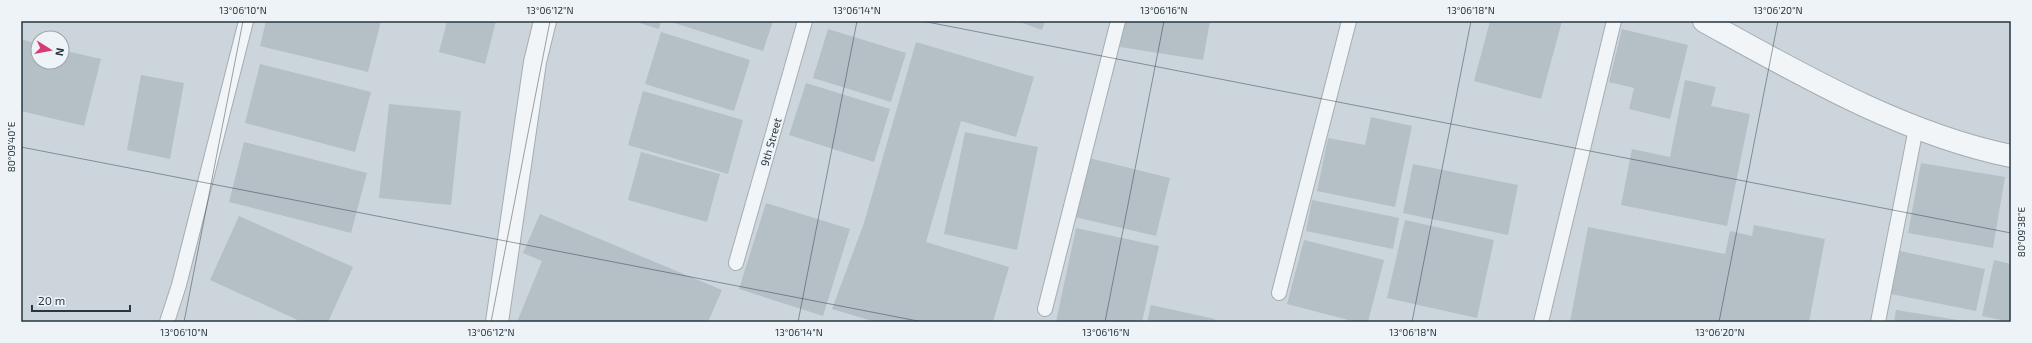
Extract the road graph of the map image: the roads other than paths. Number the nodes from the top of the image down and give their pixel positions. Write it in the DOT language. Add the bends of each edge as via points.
graph roads {
  1 [pos="246,21"];
  2 [pos="545,21"];
  3 [pos="805,21"];
  4 [pos="1118,21"];
  5 [pos="1349,21"];
  6 [pos="1614,21"];
  7 [pos="1704,21"];
  8 [pos="1916,128"];
  9 [pos="2011,156"];
  10 [pos="736,263"];
  11 [pos="1279,293"];
  12 [pos="1045,309"];
  13 [pos="167,322"];
  14 [pos="497,322"];
  15 [pos="1541,322"];
  16 [pos="1878,322"];
  1 -- 13 [label="lane" via="179,285"];
  2 -- 14 [label="street" via="535,62"];
  3 -- 10 [label="lane, 9th Street"];
  4 -- 12 [label="lane"];
  5 -- 11 [label="lane"];
  6 -- 15 [label="lane"];
  7 -- 8 [label="street" via="1816,81"];
  8 -- 9 [label="street"];
  8 -- 16 [label="lane"];
}
